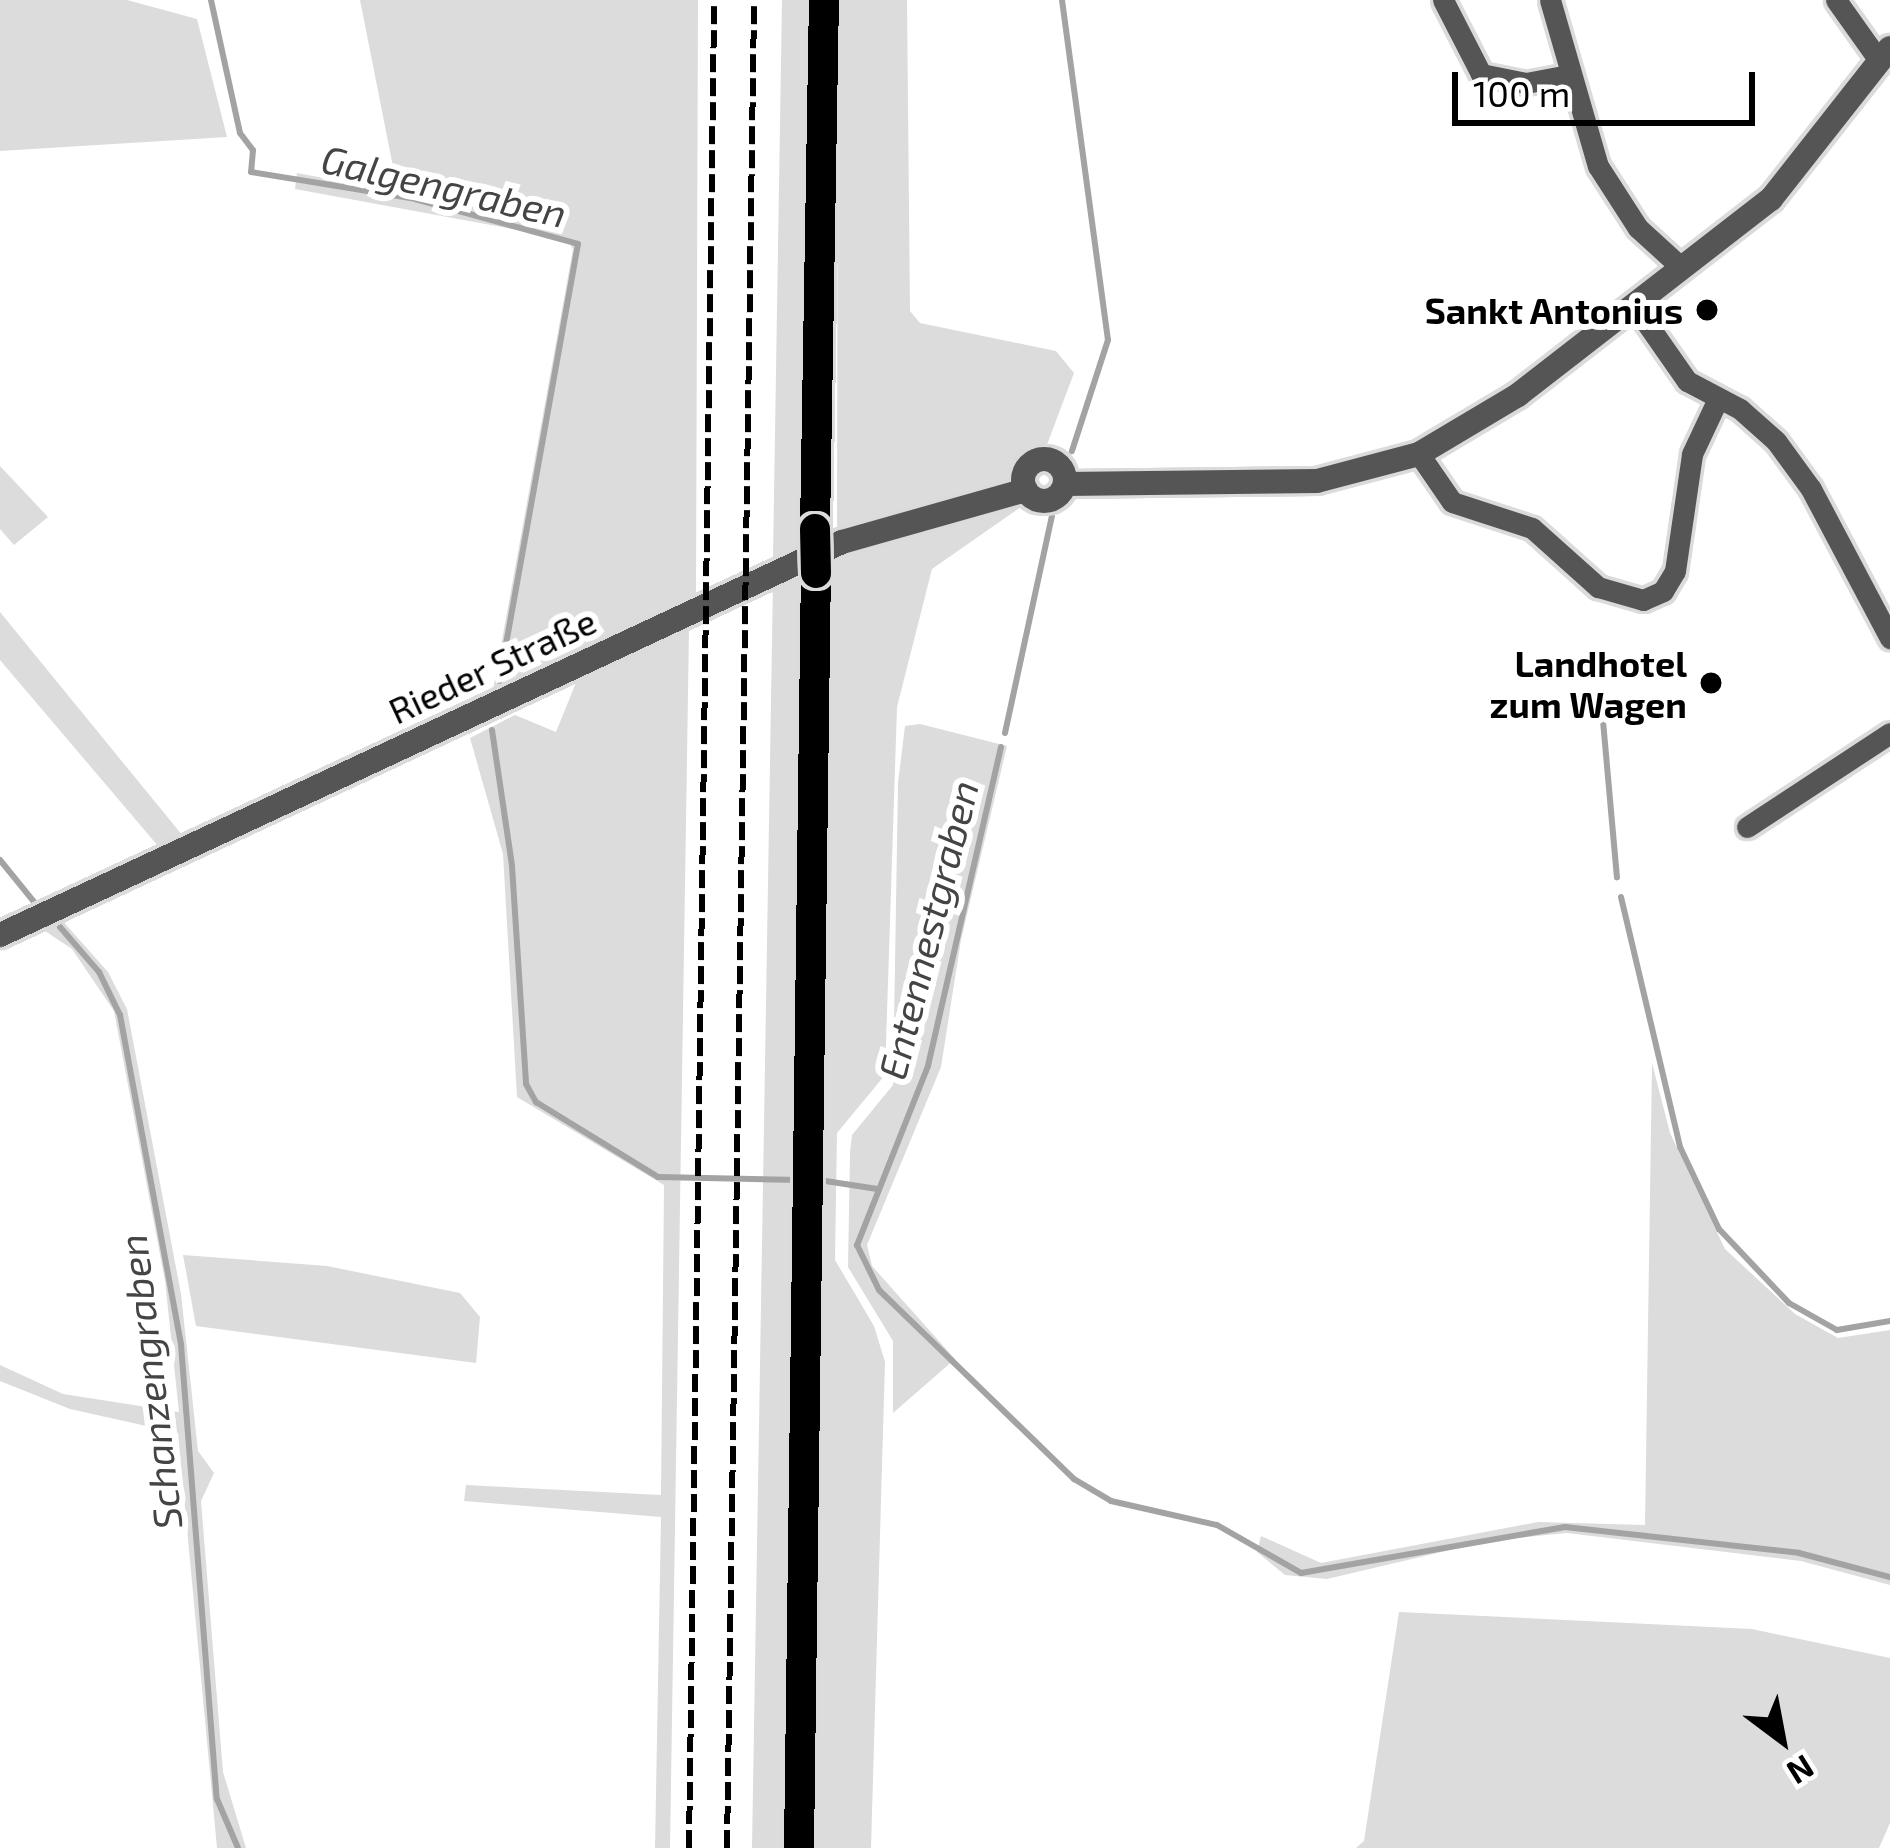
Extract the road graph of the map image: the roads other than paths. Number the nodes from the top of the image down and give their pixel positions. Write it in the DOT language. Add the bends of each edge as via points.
graph roads {
  1 [pos="824,0"];
  2 [pos="1443,0"];
  3 [pos="1550,0"];
  4 [pos="1836,0"];
  5 [pos="1884,54"];
  6 [pos="1568,75"];
  7 [pos="1682,268"];
  8 [pos="1634,305"];
  9 [pos="1716,403"];
  10 [pos="1419,454"];
  11 [pos="1890,638"];
  12 [pos="1890,733"];
  13 [pos="1747,827"];
  14 [pos="0,935"];
  15 [pos="799,1848"];
  1 -- 15 [label="main road, bridge"];
  2 -- 6 [label="street" via="1481,74 1526,83"];
  3 -- 6 [label="street"];
  4 -- 5 [label="street"];
  5 -- 7 [label="street, Rieder Straße" via="1801,167"];
  6 -- 7 [label="street" via="1610,190"];
  7 -- 8 [label="street, Rieder Straße"];
  8 -- 9 [label="street" via="1687,381"];
  8 -- 10 [label="street, Rieder Straße" via="1518,395"];
  9 -- 10 [label="street" via="1692,454 1675,571 1664,592 1643,600 1598,586 1532,528 1452,502"];
  9 -- 11 [label="street" via="1740,410 1799,472"];
  10 -- 14 [label="street, Rieder Straße" via="1317,481 1065,484 1047,501 1026,490 842,542"];
  12 -- 13 [label="street"];
}
